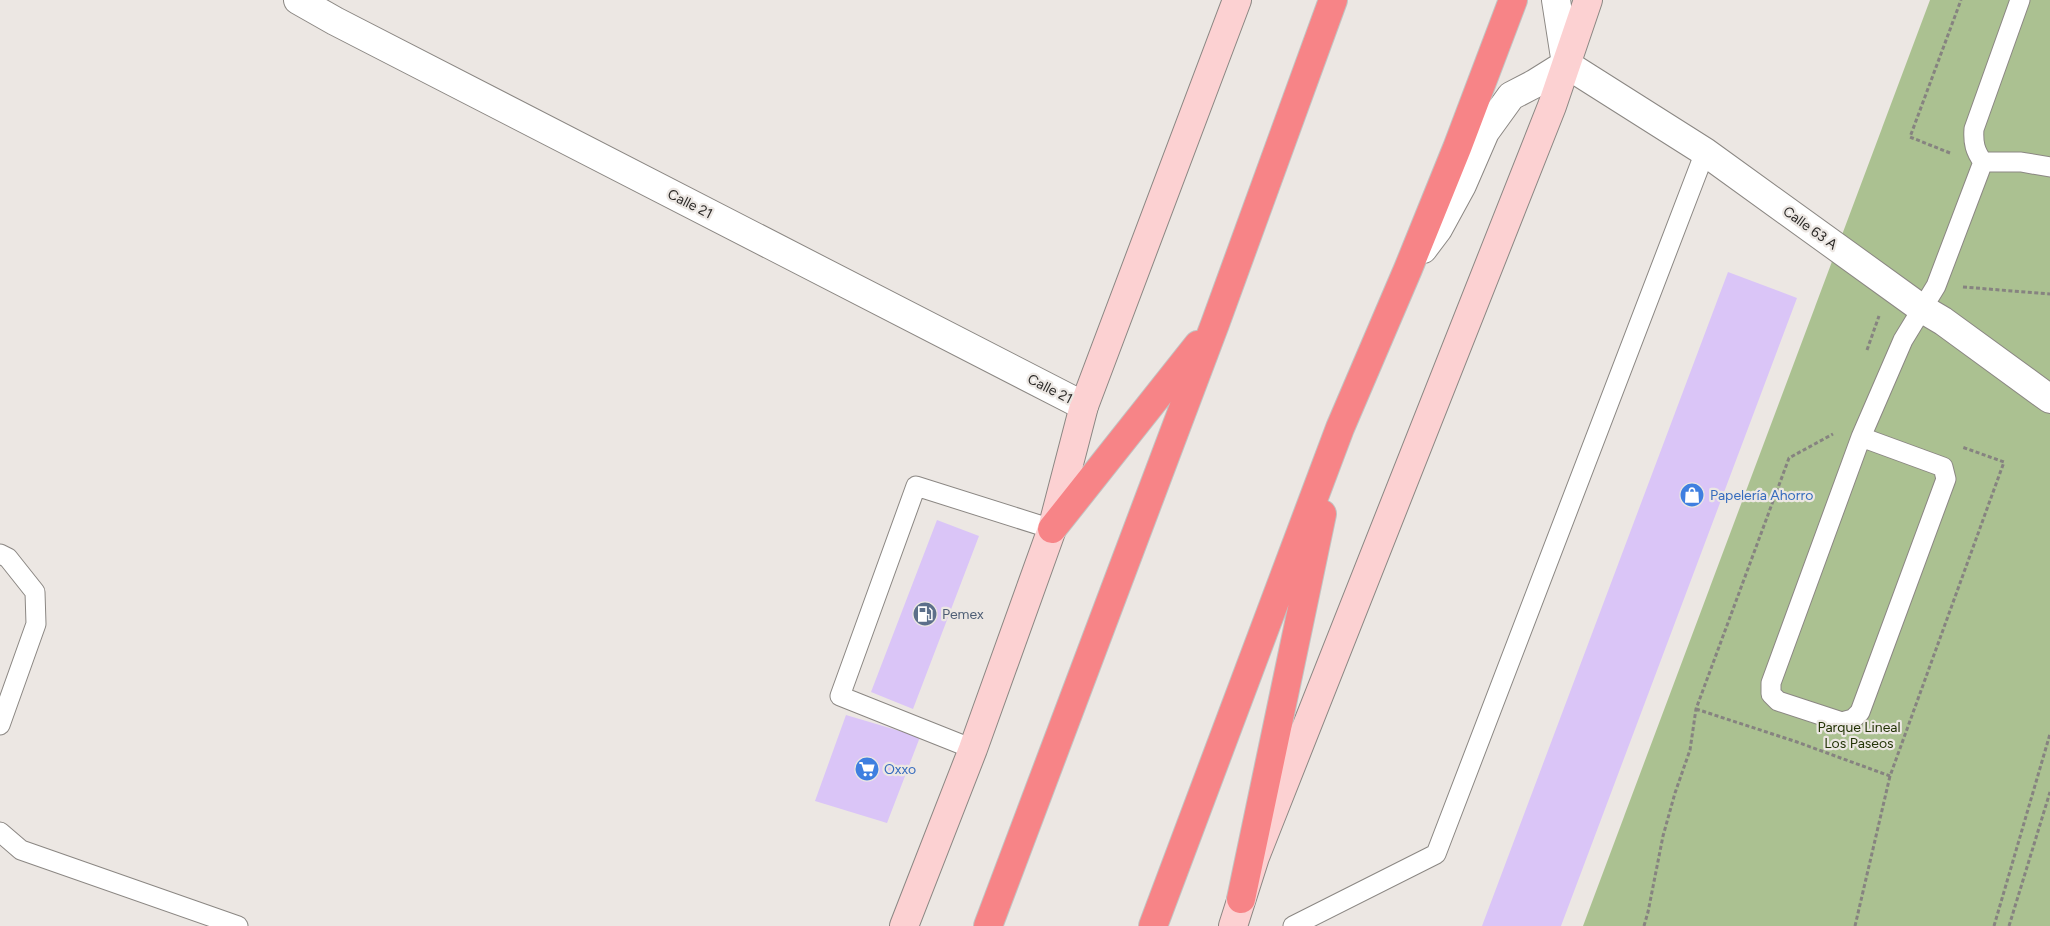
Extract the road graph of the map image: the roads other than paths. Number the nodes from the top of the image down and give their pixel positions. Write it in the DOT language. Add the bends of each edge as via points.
graph roads {
  1 [pos="298,0"];
  2 [pos="1237,0"];
  3 [pos="1334,0"];
  4 [pos="1512,0"];
  5 [pos="1556,0"];
  6 [pos="1588,0"];
  7 [pos="2020,0"];
  8 [pos="1566,64"];
  9 [pos="1705,152"];
  10 [pos="1983,162"];
  11 [pos="2050,167"];
  12 [pos="1408,269"];
  13 [pos="1921,308"];
  14 [pos="1215,324"];
  15 [pos="2050,399"];
  16 [pos="1084,406"];
  17 [pos="1340,428"];
  18 [pos="1861,437"];
  19 [pos="1052,530"];
  20 [pos="0,554"];
  21 [pos="0,725"];
  22 [pos="973,749"];
  23 [pos="0,832"];
  24 [pos="1241,899"];
  25 [pos="238,926"];
  26 [pos="904,926"];
  27 [pos="988,926"];
  28 [pos="1153,926"];
  29 [pos="1232,926"];
  30 [pos="1293,926"];
  1 -- 16 [label="street, Calle 21"];
  2 -- 16 [label="main road"];
  3 -- 14 [label="highway"];
  4 -- 12 [label="highway"];
  5 -- 8 [label="street"];
  6 -- 8 [label="main road"];
  7 -- 10 [label="lane" via="1974,128 1973,141"];
  8 -- 9 [label="street, Calle 63 A"];
  8 -- 12 [label="street" via="1511,96 1485,132 1438,229"];
  8 -- 24 [label="main road"];
  9 -- 13 [label="street, Calle 63 A"];
  9 -- 30 [label="lane" via="1436,854"];
  10 -- 11 [label="lane" via="2021,162"];
  10 -- 13 [label="lane" via="1936,286"];
  12 -- 17 [label="highway"];
  13 -- 15 [label="street, Calle 63 A"];
  13 -- 18 [label="lane" via="1902,340"];
  14 -- 19 [label="highway"];
  14 -- 27 [label="highway"];
  16 -- 19 [label="main road"];
  17 -- 24 [label="highway"];
  17 -- 28 [label="highway"];
  18 -- 18 [label="lane" via="1771,683 1771,694 1778,701 1842,722 1860,712 1946,479 1943,467"];
  19 -- 22 [label="main road"];
  19 -- 22 [label="lane" via="916,486 840,696"];
  20 -- 21 [label="lane" via="8,558 35,592 36,624"];
  22 -- 26 [label="main road"];
  23 -- 25 [label="lane" via="22,850"];
  24 -- 29 [label="main road"];
}
